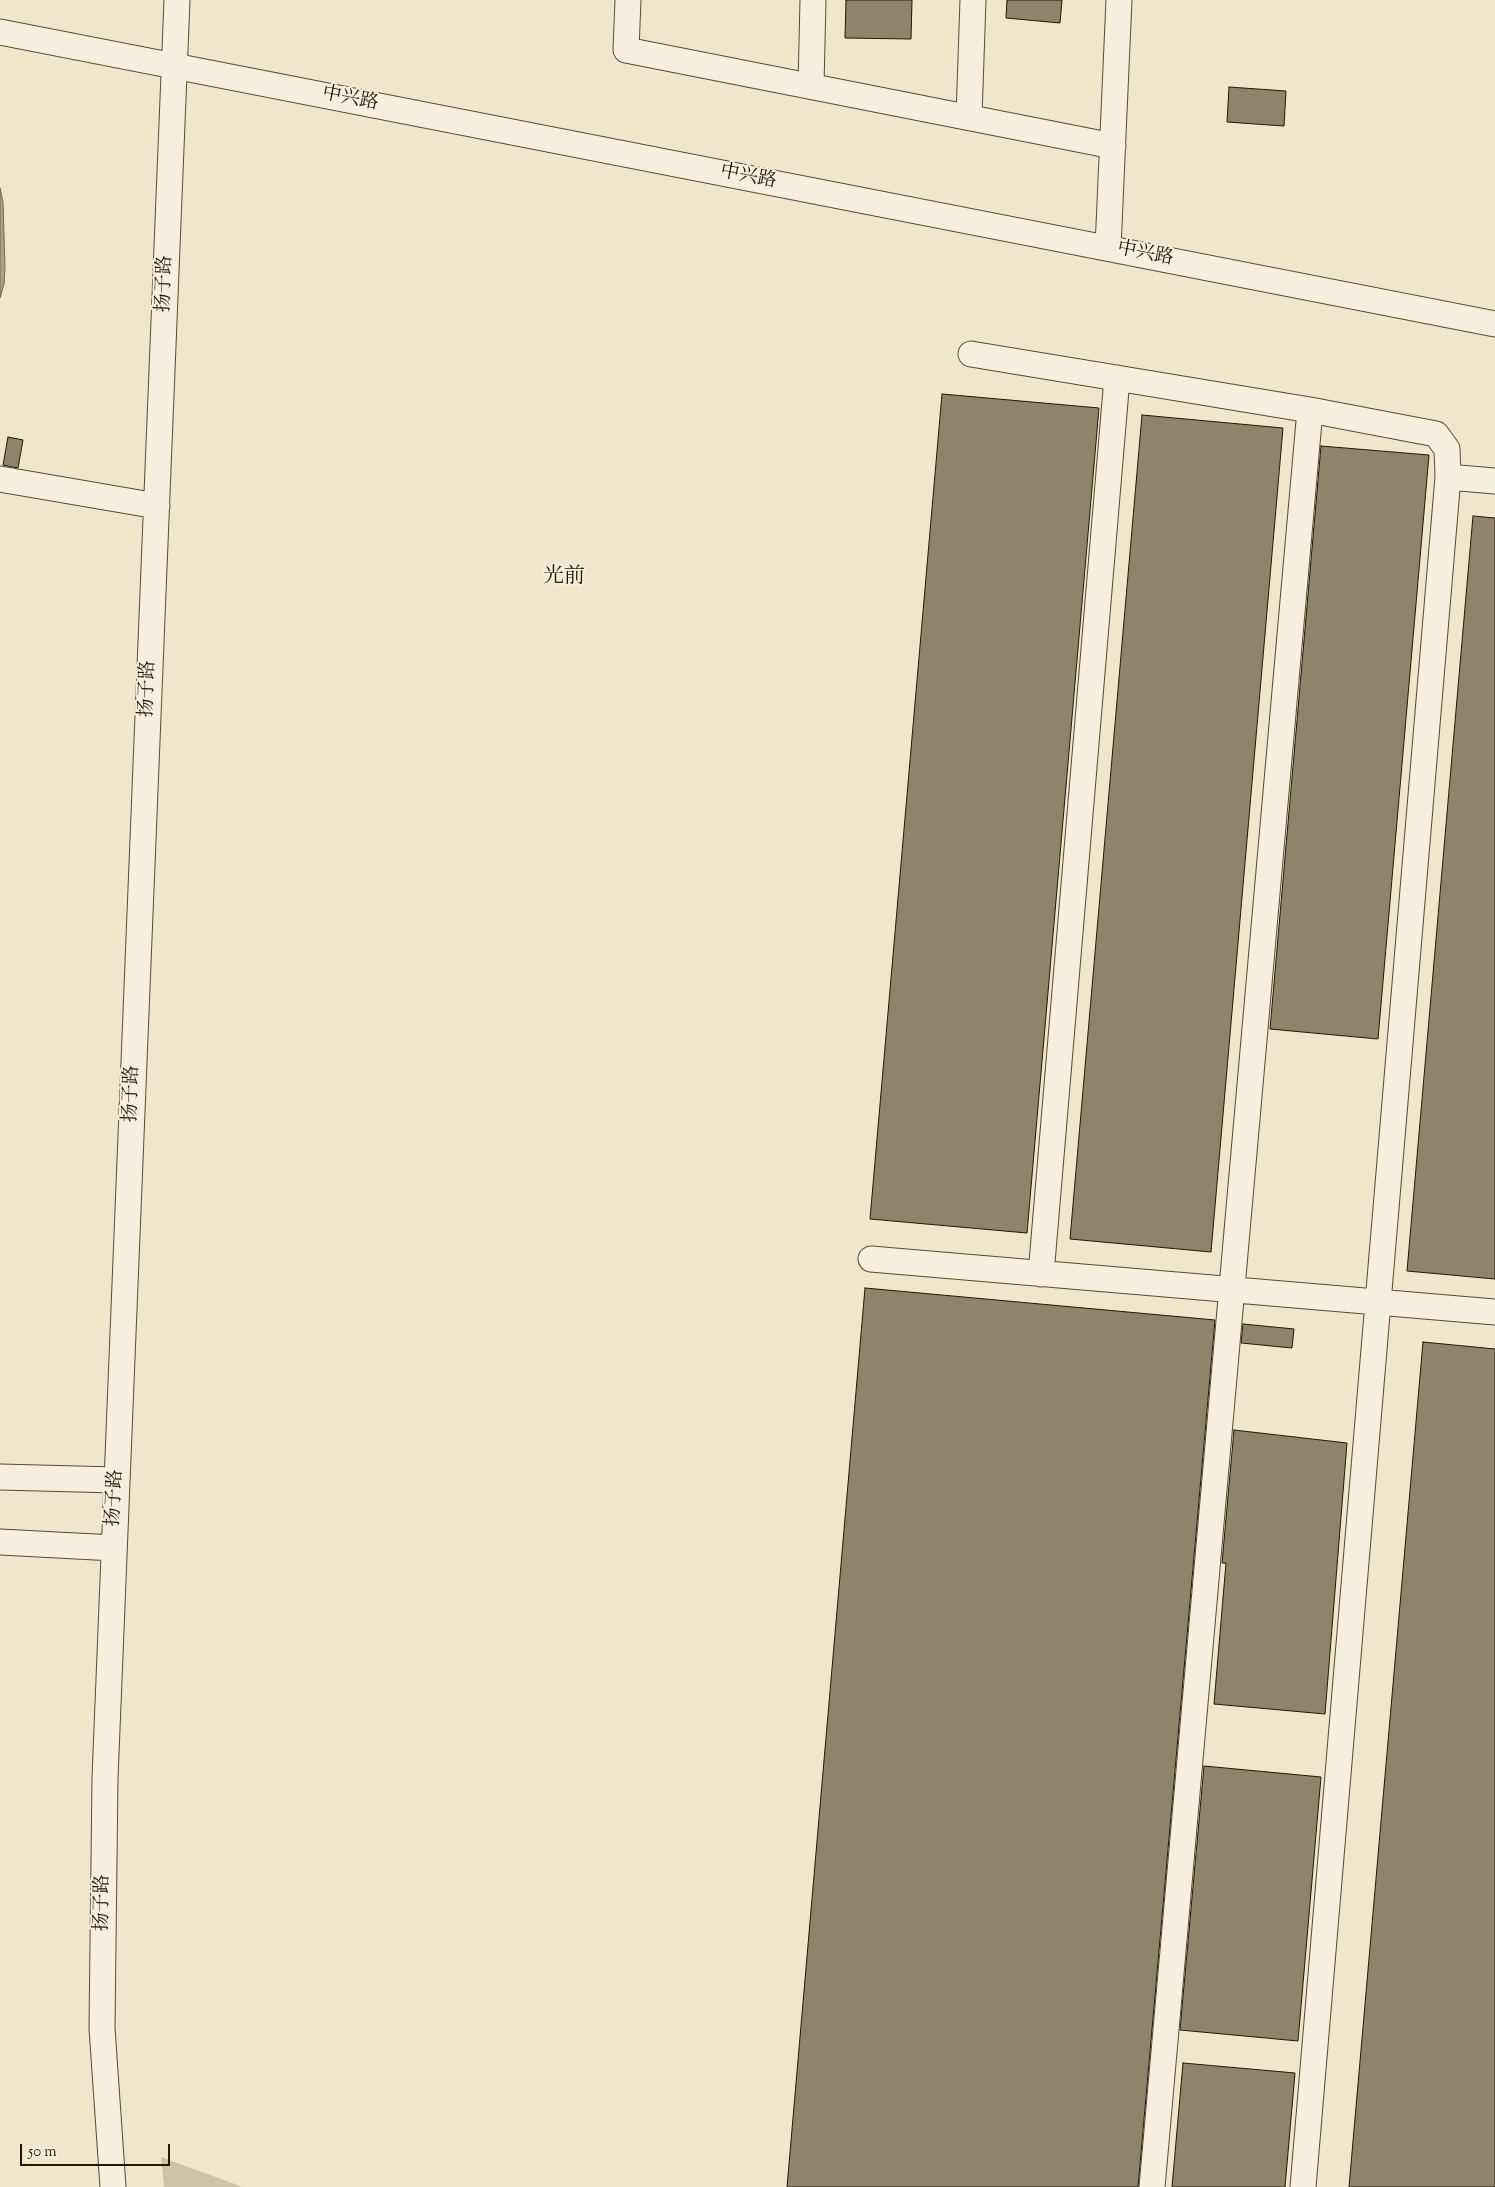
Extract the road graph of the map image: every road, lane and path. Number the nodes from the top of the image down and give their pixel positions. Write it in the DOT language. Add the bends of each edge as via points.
graph roads {
  1 [pos="177,0"];
  2 [pos="628,0"];
  3 [pos="813,0"];
  4 [pos="973,0"];
  5 [pos="1119,0"];
  6 [pos="0,32"];
  7 [pos="175,66"];
  8 [pos="811,86"];
  9 [pos="969,117"];
  10 [pos="1112,146"];
  11 [pos="1108,248"];
  12 [pos="1495,324"];
  13 [pos="971,354"];
  14 [pos="1117,378"];
  15 [pos="1310,410"];
  16 [pos="1448,477"];
  17 [pos="0,479"];
  18 [pos="1495,481"];
  19 [pos="157,506"];
  20 [pos="871,1259"];
  21 [pos="1041,1274"];
  22 [pos="1232,1290"];
  23 [pos="1378,1302"];
  24 [pos="1495,1312"];
  25 [pos="0,1478"];
  26 [pos="117,1480"];
  27 [pos="0,1542"];
  28 [pos="114,1548"];
  29 [pos="113,2187"];
  30 [pos="1152,2187"];
  31 [pos="1303,2187"];
  1 -- 7 [label="street, 扬子路"];
  2 -- 8 [label="street" via="626,50"];
  3 -- 8 [label="street"];
  4 -- 9 [label="street"];
  5 -- 10 [label="street"];
  6 -- 7 [label="street, 中兴路"];
  7 -- 11 [label="street, 中兴路"];
  7 -- 19 [label="street, 扬子路"];
  8 -- 9 [label="street"];
  9 -- 10 [label="street"];
  10 -- 11 [label="street"];
  11 -- 12 [label="street, 中兴路"];
  13 -- 14 [label="street"];
  14 -- 15 [label="street"];
  14 -- 21 [label="street"];
  15 -- 16 [label="street" via="1436,434 1447,448"];
  15 -- 22 [label="street"];
  16 -- 18 [label="street"];
  16 -- 23 [label="street"];
  17 -- 19 [label="street"];
  19 -- 26 [label="street, 扬子路"];
  20 -- 21 [label="street"];
  21 -- 22 [label="street"];
  22 -- 23 [label="street"];
  22 -- 30 [label="street"];
  23 -- 24 [label="street"];
  23 -- 31 [label="street"];
  25 -- 26 [label="street"];
  26 -- 28 [label="street, 扬子路"];
  27 -- 28 [label="street"];
  28 -- 29 [label="street, 扬子路" via="105,1778 102,2028"];
}
